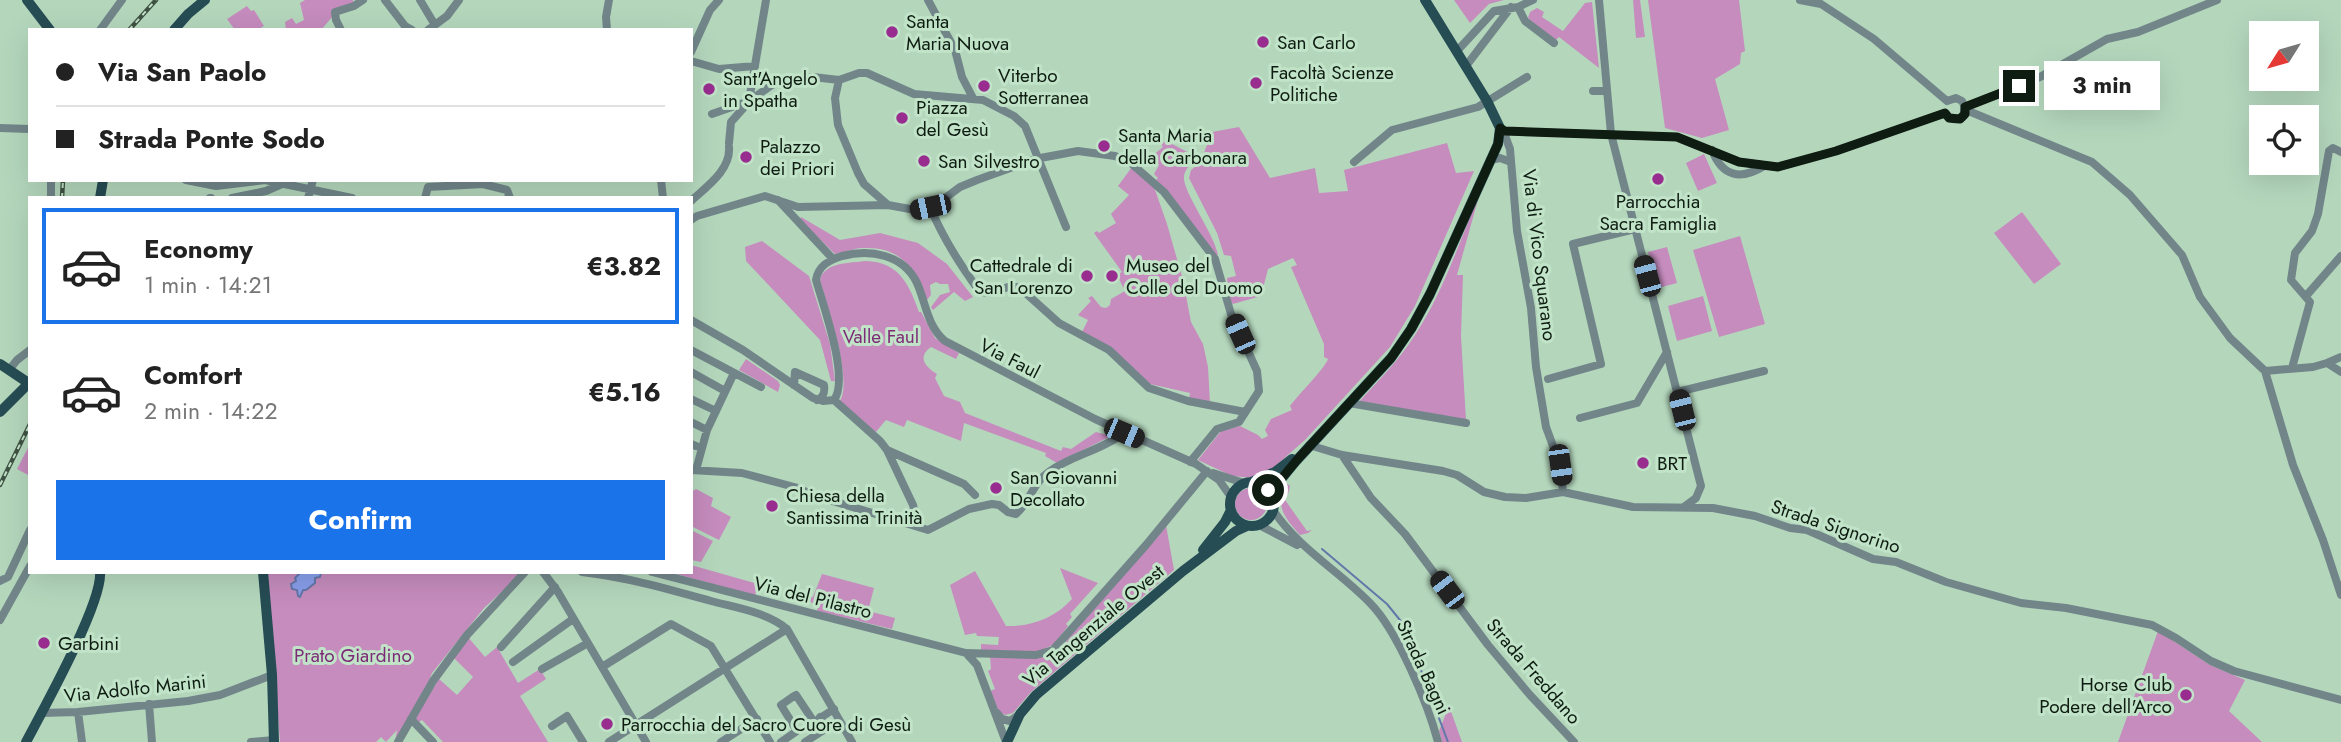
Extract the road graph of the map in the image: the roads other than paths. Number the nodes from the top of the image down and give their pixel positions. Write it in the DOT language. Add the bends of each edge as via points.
graph roads {
  1 [pos="27,0"];
  2 [pos="122,0"];
  3 [pos="205,0"];
  4 [pos="363,0"];
  5 [pos="385,0"];
  6 [pos="420,0"];
  7 [pos="459,0"];
  8 [pos="609,0"];
  9 [pos="719,0"];
  10 [pos="766,0"];
  11 [pos="928,0"];
  12 [pos="1425,0"];
  13 [pos="1599,0"];
  14 [pos="1800,0"];
  15 [pos="2217,0"];
  16 [pos="1525,4"];
  17 [pos="432,27"];
  18 [pos="48,28"];
  19 [pos="101,28"];
  20 [pos="176,28"];
  21 [pos="340,28"];
  22 [pos="408,28"];
  23 [pos="607,28"];
  24 [pos="1554,43"];
  25 [pos="693,47"];
  26 [pos="1457,51"];
  27 [pos="693,62"];
  28 [pos="755,66"];
  29 [pos="1466,66"];
  30 [pos="1527,77"];
  31 [pos="839,80"];
  32 [pos="1593,91"];
  33 [pos="1606,91"];
  34 [pos="973,98"];
  35 [pos="1487,101"];
  36 [pos="1947,101"];
  37 [pos="749,102"];
  38 [pos="1966,108"];
  39 [pos="724,111"];
  40 [pos="1945,113"];
  41 [pos="712,114"];
  42 [pos="731,122"];
  43 [pos="0,128"];
  44 [pos="28,130"];
  45 [pos="1502,130"];
  46 [pos="1611,134"];
  47 [pos="1712,150"];
  48 [pos="2341,152"];
  49 [pos="1490,160"];
  50 [pos="1354,162"];
  51 [pos="1511,162"];
  52 [pos="1739,162"];
  53 [pos="1764,166"];
  54 [pos="1733,174"];
  55 [pos="242,182"];
  56 [pos="288,183"];
  57 [pos="220,184"];
  58 [pos="310,189"];
  59 [pos="242,196"];
  60 [pos="343,196"];
  61 [pos="426,196"];
  62 [pos="509,196"];
  63 [pos="693,199"];
  64 [pos="777,200"];
  65 [pos="888,205"];
  66 [pos="930,207"];
  67 [pos="693,219"];
  68 [pos="1066,226"];
  69 [pos="1635,229"];
  70 [pos="2341,256"];
  71 [pos="833,259"];
  72 [pos="2305,296"];
  73 [pos="693,321"];
  74 [pos="28,352"];
  75 [pos="693,352"];
  76 [pos="1667,352"];
  77 [pos="2341,357"];
  78 [pos="2327,363"];
  79 [pos="5,367"];
  80 [pos="2292,368"];
  81 [pos="1764,371"];
  82 [pos="2265,371"];
  83 [pos="2341,372"];
  84 [pos="693,373"];
  85 [pos="734,373"];
  86 [pos="1548,379"];
  87 [pos="28,382"];
  88 [pos="28,384"];
  89 [pos="794,385"];
  90 [pos="824,385"];
  91 [pos="761,387"];
  92 [pos="840,388"];
  93 [pos="725,391"];
  94 [pos="1677,392"];
  95 [pos="693,400"];
  96 [pos="817,400"];
  97 [pos="834,400"];
  98 [pos="1349,403"];
  99 [pos="714,411"];
  100 [pos="0,412"];
  101 [pos="1245,412"];
  102 [pos="1580,418"];
  103 [pos="693,423"];
  104 [pos="1466,423"];
  105 [pos="706,430"];
  106 [pos="1124,433"];
  107 [pos="1309,445"];
  108 [pos="887,450"];
  109 [pos="1342,455"];
  110 [pos="1191,462"];
  111 [pos="693,470"];
  112 [pos="1207,471"];
  113 [pos="1247,483"];
  114 [pos="1563,492"];
  115 [pos="975,495"];
  116 [pos="1231,498"];
  117 [pos="1273,505"];
  118 [pos="1684,507"];
  119 [pos="1231,510"];
  120 [pos="912,525"];
  121 [pos="1259,525"];
  122 [pos="1247,526"];
  123 [pos="28,534"];
  124 [pos="1311,554"];
  125 [pos="28,570"];
  126 [pos="1183,571"];
  127 [pos="100,574"];
  128 [pos="263,574"];
  129 [pos="524,574"];
  130 [pos="545,574"];
  131 [pos="595,574"];
  132 [pos="660,574"];
  133 [pos="4,579"];
  134 [pos="555,587"];
  135 [pos="2341,595"];
  136 [pos="573,619"];
  137 [pos="0,620"];
  138 [pos="788,629"];
  139 [pos="588,643"];
  140 [pos="501,647"];
  141 [pos="966,653"];
  142 [pos="513,662"];
  143 [pos="601,667"];
  144 [pos="725,668"];
  145 [pos="542,669"];
  146 [pos="272,675"];
  147 [pos="2341,701"];
  148 [pos="149,704"];
  149 [pos="834,709"];
  150 [pos="995,711"];
  151 [pos="78,712"];
  152 [pos="41,713"];
  153 [pos="1020,714"];
  154 [pos="820,717"];
  155 [pos="411,719"];
  156 [pos="757,719"];
  157 [pos="636,724"];
  158 [pos="552,726"];
  159 [pos="851,739"];
  160 [pos="787,740"];
  161 [pos="274,741"];
  162 [pos="26,742"];
  163 [pos="82,742"];
  164 [pos="152,742"];
  165 [pos="251,742"];
  166 [pos="398,742"];
  167 [pos="433,742"];
  168 [pos="583,742"];
  169 [pos="609,742"];
  170 [pos="646,742"];
  171 [pos="721,742"];
  172 [pos="770,742"];
  173 [pos="805,742"];
  174 [pos="841,742"];
  175 [pos="1006,742"];
  176 [pos="1438,742"];
  177 [pos="1574,742"];
  1 -- 18 [label="main road"];
  2 -- 19 [label="street"];
  3 -- 20 [label="main road"];
  4 -- 21 [label="street" via="335,12"];
  5 -- 22 [label="street"];
  6 -- 17 [label="street"];
  7 -- 17 [label="street"];
  8 -- 23 [label="street"];
  9 -- 25 [label="street" via="710,9"];
  10 -- 28 [label="street"];
  11 -- 34 [label="street" via="955,50"];
  12 -- 26 [label="main road, Via di Vico Squarano"];
  13 -- 33 [label="street"];
  14 -- 36 [label="street" via="1821,4 1874,39"];
  15 -- 38 [label="street" via="2138,32 2107,39 2048,73"];
  16 -- 24 [label="street" via="1525,21"];
  16 -- 26 [label="street" via="1493,11"];
  16 -- 29 [label="street"];
  26 -- 29 [label="main road, Via di Vico Squarano"];
  27 -- 28 [label="street" via="719,69"];
  28 -- 37 [label="street"];
  29 -- 35 [label="main road, Via di Vico Squarano"];
  30 -- 35 [label="street"];
  31 -- 34 [label="street" via="867,73 914,94"];
  31 -- 37 [label="street" via="785,80"];
  31 -- 65 [label="street" via="835,98 838,125 864,184"];
  32 -- 33 [label="street"];
  33 -- 46 [label="street"];
  34 -- 68 [label="street" via="1014,116 1025,126"];
  35 -- 45 [label="main road, Via di Vico Squarano"];
  35 -- 50 [label="street" via="1392,130"];
  36 -- 38 [label="street" via="1956,98"];
  36 -- 40 [label="street"];
  37 -- 39 [label="street"];
  37 -- 42 [label="street"];
  38 -- 40 [label="street" via="1956,120"];
  38 -- 82 [label="street" via="2092,162 2130,195 2182,255 2200,297 2231,338"];
  39 -- 41 [label="street"];
  39 -- 42 [label="street"];
  40 -- 53 [label="street" via="1794,164"];
  42 -- 63 [label="street" via="728,162"];
  43 -- 44 [label="street"];
  45 -- 46 [label="street"];
  45 -- 49 [label="main road"];
  45 -- 51 [label="street, Via di Vico Squarano"];
  46 -- 47 [label="street" via="1677,137"];
  46 -- 69 [label="street"];
  47 -- 52 [label="street"];
  47 -- 54 [label="street" via="1719,166"];
  48 -- 72 [label="street" via="2329,151 2318,214 2295,253 2291,280"];
  49 -- 51 [label="street"];
  49 -- 98 [label="main road" via="1411,329"];
  51 -- 114 [label="street, Via di Vico Squarano" via="1536,367"];
  52 -- 53 [label="street"];
  52 -- 54 [label="street"];
  53 -- 54 [label="street" via="1751,173"];
  55 -- 57 [label="street"];
  56 -- 58 [label="street"];
  56 -- 59 [label="street"];
  58 -- 60 [label="street"];
  61 -- 62 [label="street" via="428,187 483,184 507,190"];
  64 -- 65 [label="street" via="798,206"];
  64 -- 67 [label="street" via="765,196"];
  64 -- 71 [label="street"];
  65 -- 66 [label="street" via="915,211"];
  66 -- 101 [label="street" via="957,261 981,292 1020,288 1059,323 1109,350 1150,388"];
  66 -- 101 [label="street" via="961,187 1035,159 1078,151 1130,163 1164,192 1215,259 1231,314 1257,371 1259,391"];
  69 -- 76 [label="street"];
  69 -- 86 [label="street" via="1573,244 1601,364"];
  70 -- 72 [label="street"];
  71 -- 92 [label="street" via="820,268 816,280 833,339"];
  71 -- 106 [label="street, Via Faul" via="864,253 898,261 916,282 927,315 945,341"];
  72 -- 80 [label="street" via="2310,302"];
  73 -- 89 [label="street"];
  74 -- 79 [label="street"];
  75 -- 85 [label="street"];
  76 -- 94 [label="street"];
  76 -- 102 [label="street" via="1637,403"];
  77 -- 78 [label="street"];
  78 -- 80 [label="street"];
  78 -- 83 [label="street"];
  79 -- 87 [label="main road"];
  80 -- 82 [label="street"];
  81 -- 94 [label="street"];
  82 -- 135 [label="street" via="2293,465"];
  84 -- 93 [label="street"];
  85 -- 91 [label="street"];
  85 -- 93 [label="street"];
  88 -- 100 [label="main road"];
  89 -- 90 [label="street" via="795,372"];
  89 -- 96 [label="street"];
  90 -- 92 [label="street" via="831,391"];
  90 -- 96 [label="street" via="825,393"];
  92 -- 97 [label="street"];
  93 -- 99 [label="street"];
  94 -- 118 [label="street" via="1701,486 1696,498"];
  95 -- 99 [label="street"];
  96 -- 97 [label="street"];
  97 -- 108 [label="street"];
  98 -- 104 [label="street"];
  98 -- 107 [label="main road"];
  99 -- 105 [label="street"];
  101 -- 110 [label="street" via="1239,422 1217,429"];
  103 -- 105 [label="street"];
  105 -- 111 [label="street"];
  106 -- 110 [label="street, Via Faul"];
  106 -- 120 [label="street" via="1042,477 1016,514 992,503 928,530"];
  107 -- 109 [label="street, Strada Signorino"];
  107 -- 113 [label="main road" via="1275,471"];
  107 -- 117 [label="main road" via="1282,478"];
  108 -- 115 [label="street" via="964,484"];
  108 -- 120 [label="street" via="913,505 916,518"];
  109 -- 114 [label="street, Strada Signorino" via="1443,471 1484,492 1505,497"];
  109 -- 177 [label="street, Strada Freddano" via="1488,645"];
  110 -- 112 [label="street, Via Faul"];
  111 -- 120 [label="street" via="742,473"];
  112 -- 113 [label="street, Via Faul"];
  112 -- 116 [label="street, Via Faul"];
  112 -- 141 [label="street, Via del Pilastro" via="1052,650 1036,655"];
  113 -- 116 [label="main road"];
  113 -- 117 [label="main road" via="1265,487"];
  114 -- 118 [label="street, Strada Signorino" via="1633,507"];
  116 -- 119 [label="main road"];
  117 -- 121 [label="main road" via="1267,520"];
  117 -- 124 [label="street, Strada Bagni" via="1282,524"];
  118 -- 147 [label="street, Strada Signorino" via="1713,508 1807,530 1873,559 1896,562 2021,603 2152,625 2234,671"];
  119 -- 122 [label="main road" via="1235,519"];
  119 -- 126 [label="main road, Via Tangenziale Ovest"];
  121 -- 122 [label="main road"];
  121 -- 124 [label="street, Strada Bagni"];
  122 -- 126 [label="main road, Via Tangenziale Ovest"];
  123 -- 133 [label="street"];
  124 -- 176 [label="street, Strada Bagni" via="1368,600 1390,628"];
  125 -- 137 [label="street"];
  126 -- 153 [label="main road, Via Tangenziale Ovest" via="1036,695"];
  127 -- 152 [label="main road" via="91,610"];
  128 -- 146 [label="main road"];
  129 -- 155 [label="street" via="467,635"];
  130 -- 134 [label="street"];
  131 -- 138 [label="street" via="756,613"];
  132 -- 141 [label="street, Via del Pilastro"];
  134 -- 136 [label="street"];
  134 -- 140 [label="street"];
  136 -- 139 [label="street"];
  136 -- 142 [label="street"];
  138 -- 144 [label="street"];
  138 -- 149 [label="street"];
  139 -- 143 [label="street"];
  139 -- 145 [label="street"];
  141 -- 150 [label="street" via="977,665"];
  143 -- 144 [label="street" via="671,624 711,646"];
  143 -- 157 [label="street"];
  144 -- 156 [label="street"];
  144 -- 157 [label="street"];
  146 -- 148 [label="street, Via Adolfo Marini" via="220,695"];
  146 -- 161 [label="main road"];
  148 -- 151 [label="street, Via Adolfo Marini"];
  148 -- 164 [label="street"];
  149 -- 154 [label="street"];
  149 -- 159 [label="street"];
  150 -- 153 [label="street" via="1010,720"];
  150 -- 175 [label="street"];
  151 -- 152 [label="street, Via Adolfo Marini"];
  151 -- 163 [label="street"];
  152 -- 162 [label="main road"];
  153 -- 175 [label="main road, Via Tangenziale Ovest"];
  154 -- 160 [label="street" via="814,722 796,695 781,705 797,731"];
  154 -- 173 [label="street" via="827,728"];
  155 -- 166 [label="street"];
  155 -- 167 [label="street"];
  156 -- 171 [label="street"];
  156 -- 172 [label="street"];
  157 -- 169 [label="street"];
  157 -- 170 [label="street"];
  158 -- 168 [label="street" via="567,716"];
  159 -- 174 [label="street"];
  161 -- 165 [label="street"];
}
